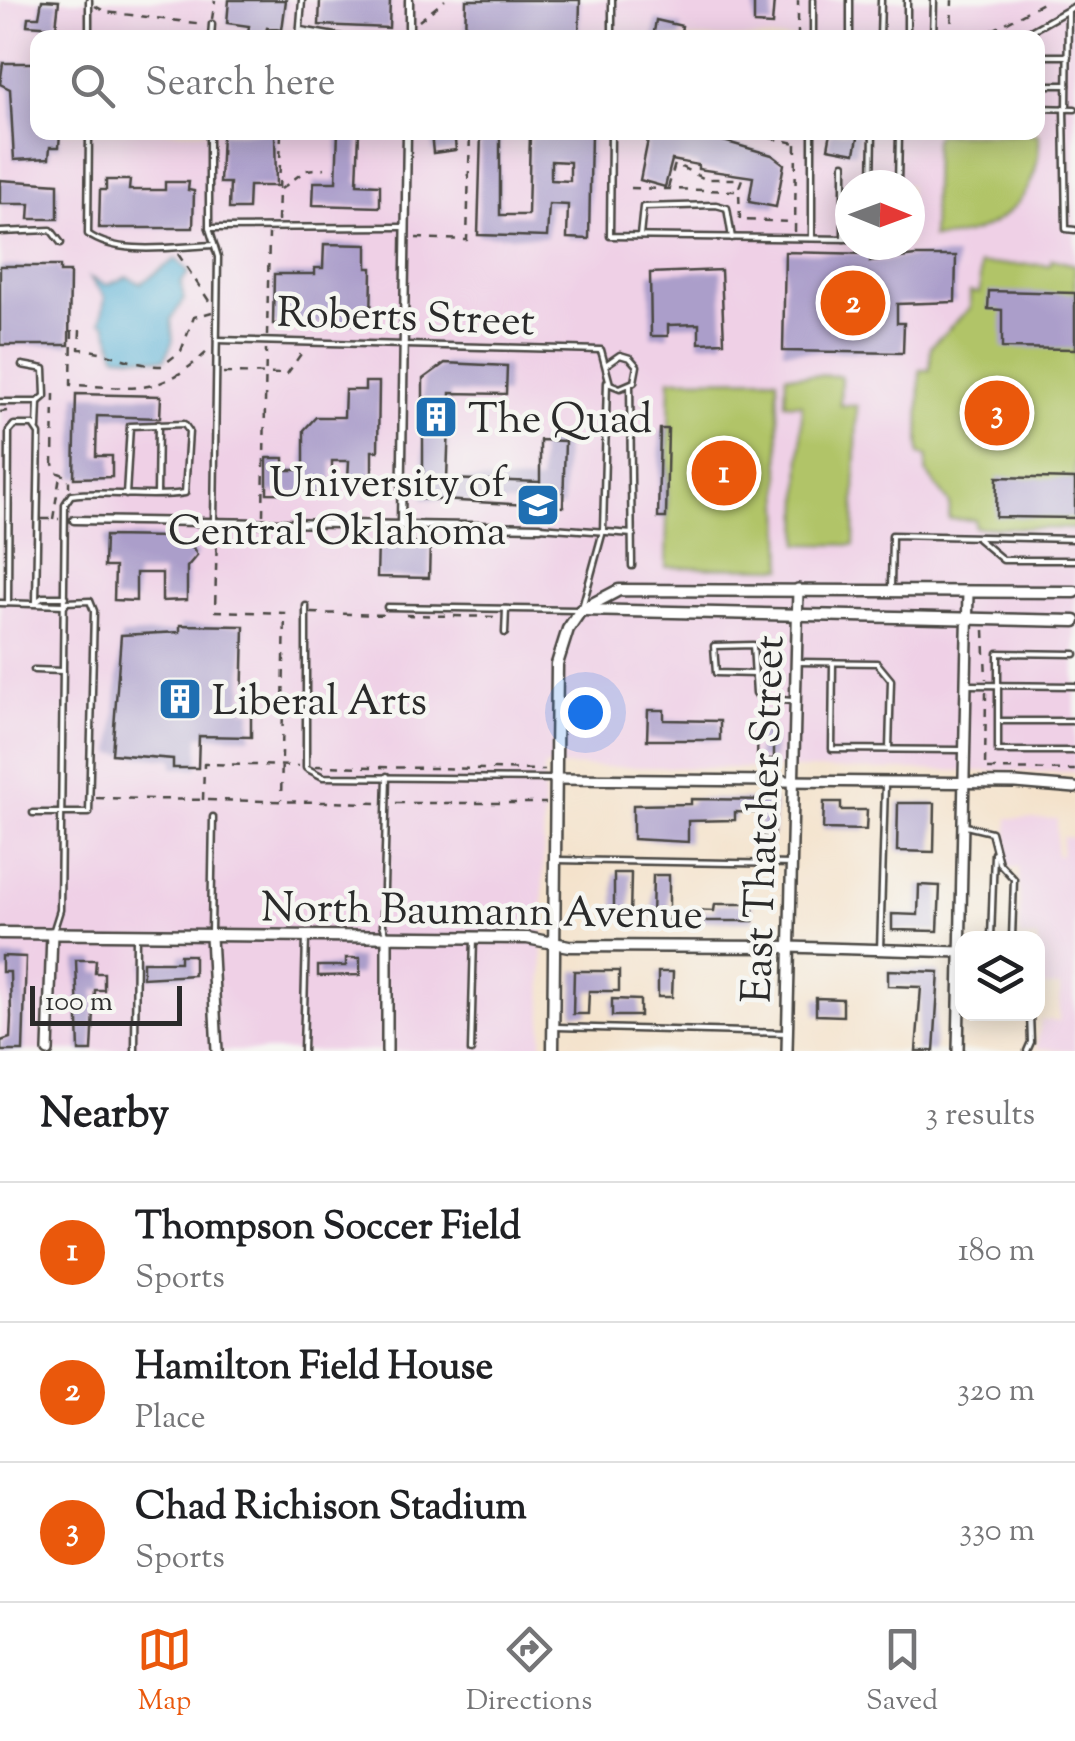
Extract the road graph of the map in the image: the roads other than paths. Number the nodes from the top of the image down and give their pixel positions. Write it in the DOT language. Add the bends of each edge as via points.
graph roads {
  1 [pos="302,0"];
  2 [pos="410,0"];
  3 [pos="612,0"];
  4 [pos="813,0"];
  5 [pos="850,0"];
  6 [pos="880,0"];
  7 [pos="907,0"];
  8 [pos="934,0"];
  9 [pos="89,1"];
  10 [pos="1075,6"];
  11 [pos="1068,10"];
  12 [pos="212,24"];
  13 [pos="90,30"];
  14 [pos="212,30"];
  15 [pos="301,30"];
  16 [pos="409,30"];
  17 [pos="612,30"];
  18 [pos="813,30"];
  19 [pos="850,30"];
  20 [pos="880,30"];
  21 [pos="907,30"];
  22 [pos="933,30"];
  23 [pos="1032,30"];
  24 [pos="1045,56"];
  25 [pos="1068,56"];
  26 [pos="1045,85"];
  27 [pos="1068,85"];
  28 [pos="1045,108"];
  29 [pos="1066,108"];
  30 [pos="1075,108"];
  31 [pos="1064,127"];
  32 [pos="1075,127"];
  33 [pos="90,140"];
  34 [pos="209,140"];
  35 [pos="407,140"];
  36 [pos="611,140"];
  37 [pos="812,140"];
  38 [pos="873,140"];
  39 [pos="899,140"];
  40 [pos="844,164"];
  41 [pos="844,170"];
  42 [pos="872,170"];
  43 [pos="898,170"];
  44 [pos="406,227"];
  45 [pos="209,228"];
  46 [pos="1075,230"];
  47 [pos="0,232"];
  48 [pos="640,237"];
  49 [pos="732,238"];
  50 [pos="812,238"];
  51 [pos="835,239"];
  52 [pos="61,243"];
  53 [pos="215,245"];
  54 [pos="217,343"];
  55 [pos="404,346"];
  56 [pos="22,364"];
  57 [pos="607,364"];
  58 [pos="607,380"];
  59 [pos="630,385"];
  60 [pos="0,402"];
  61 [pos="38,402"];
  62 [pos="158,424"];
  63 [pos="38,428"];
  64 [pos="0,456"];
  65 [pos="8,456"];
  66 [pos="126,494"];
  67 [pos="156,494"];
  68 [pos="74,520"];
  69 [pos="216,521"];
  70 [pos="401,524"];
  71 [pos="540,527"];
  72 [pos="603,531"];
  73 [pos="633,534"];
  74 [pos="976,537"];
  75 [pos="1075,539"];
  76 [pos="1075,560"];
  77 [pos="632,566"];
  78 [pos="891,589"];
  79 [pos="798,590"];
  80 [pos="968,592"];
  81 [pos="1075,592"];
  82 [pos="65,601"];
  83 [pos="36,602"];
  84 [pos="0,603"];
  85 [pos="8,603"];
  86 [pos="306,606"];
  87 [pos="387,606"];
  88 [pos="506,609"];
  89 [pos="580,610"];
  90 [pos="799,615"];
  91 [pos="969,619"];
  92 [pos="1075,621"];
  93 [pos="506,633"];
  94 [pos="1075,654"];
  95 [pos="798,662"];
  96 [pos="833,663"];
  97 [pos="34,670"];
  98 [pos="63,671"];
  99 [pos="755,674"];
  100 [pos="967,685"];
  101 [pos="998,685"];
  102 [pos="1075,686"];
  103 [pos="797,701"];
  104 [pos="998,720"];
  105 [pos="1075,722"];
  106 [pos="965,750"];
  107 [pos="889,751"];
  108 [pos="1075,751"];
  109 [pos="387,776"];
  110 [pos="550,779"];
  111 [pos="795,782"];
  112 [pos="885,782"];
  113 [pos="964,782"];
  114 [pos="1075,788"];
  115 [pos="61,812"];
  116 [pos="33,813"];
  117 [pos="213,817"];
  118 [pos="964,826"];
  119 [pos="994,850"];
  120 [pos="554,860"];
  121 [pos="792,864"];
  122 [pos="962,931"];
  123 [pos="991,931"];
  124 [pos="1012,931"];
  125 [pos="0,933"];
  126 [pos="52,933"];
  127 [pos="136,935"];
  128 [pos="211,936"];
  129 [pos="306,937"];
  130 [pos="387,938"];
  131 [pos="474,938"];
  132 [pos="555,944"];
  133 [pos="788,948"];
  134 [pos="880,950"];
  135 [pos="955,952"];
  136 [pos="960,1021"];
  137 [pos="1030,1021"];
  138 [pos="553,1027"];
  139 [pos="787,1033"];
  140 [pos="48,1051"];
  141 [pos="135,1051"];
  142 [pos="217,1051"];
  143 [pos="303,1051"];
  144 [pos="387,1051"];
  145 [pos="471,1051"];
  146 [pos="554,1051"];
  147 [pos="787,1051"];
  148 [pos="959,1051"];
  149 [pos="1026,1051"];
  1 -- 15 [label="lane"];
  2 -- 16 [label="street"];
  3 -- 17 [label="lane"];
  4 -- 18 [label="lane"];
  5 -- 19 [label="lane"];
  6 -- 20 [label="lane"];
  7 -- 21 [label="lane"];
  8 -- 22 [label="lane"];
  9 -- 13 [label="lane"];
  10 -- 11 [label="lane"];
  11 -- 23 [label="lane"];
  11 -- 25 [label="lane"];
  12 -- 14 [label="lane"];
  24 -- 25 [label="lane"];
  25 -- 27 [label="lane"];
  26 -- 27 [label="lane"];
  27 -- 29 [label="lane"];
  28 -- 29 [label="lane"];
  29 -- 30 [label="lane"];
  29 -- 31 [label="lane"];
  31 -- 32 [label="lane"];
  31 -- 46 [label="lane" via="1066,229"];
  33 -- 53 [label="lane" via="88,234 119,246"];
  34 -- 45 [label="lane"];
  35 -- 44 [label="street"];
  36 -- 48 [label="lane" via="610,236"];
  37 -- 50 [label="lane"];
  38 -- 42 [label="lane"];
  39 -- 43 [label="lane"];
  40 -- 41 [label="lane"];
  44 -- 45 [label="lane"];
  44 -- 55 [label="street"];
  45 -- 53 [label="lane"];
  47 -- 52 [label="lane" via="51,230"];
  48 -- 49 [label="lane"];
  48 -- 49 [label="lane" via="643,206 716,205 727,208"];
  49 -- 50 [label="lane"];
  50 -- 51 [label="lane"];
  53 -- 54 [label="lane"];
  54 -- 55 [label="lane, Roberts Street"];
  54 -- 69 [label="lane"];
  55 -- 57 [label="lane, Roberts Street" via="601,350"];
  55 -- 70 [label="street"];
  56 -- 61 [label="lane" via="40,366 48,376"];
  57 -- 58 [label="lane"];
  57 -- 59 [label="lane" via="620,355 630,358 638,372"];
  58 -- 59 [label="lane" via="620,388"];
  58 -- 72 [label="lane"];
  59 -- 73 [label="lane"];
  60 -- 61 [label="lane"];
  61 -- 63 [label="lane"];
  62 -- 66 [label="lane" via="130,426"];
  62 -- 67 [label="lane"];
  62 -- 67 [label="lane" via="187,427 188,488"];
  63 -- 65 [label="lane" via="10,427"];
  63 -- 83 [label="lane"];
  64 -- 65 [label="lane"];
  65 -- 85 [label="lane"];
  66 -- 67 [label="lane"];
  66 -- 82 [label="lane" via="67,499"];
  68 -- 69 [label="street"];
  69 -- 70 [label="street"];
  70 -- 71 [label="street"];
  71 -- 72 [label="lane"];
  72 -- 73 [label="lane"];
  72 -- 89 [label="lane"];
  73 -- 77 [label="lane"];
  74 -- 75 [label="lane"];
  74 -- 76 [label="lane" via="1003,560"];
  74 -- 78 [label="lane" via="892,536"];
  78 -- 79 [label="street"];
  78 -- 80 [label="street"];
  79 -- 89 [label="street" via="619,590"];
  79 -- 90 [label="street, East Thatcher Street"];
  80 -- 81 [label="street"];
  80 -- 91 [label="street"];
  82 -- 83 [label="lane"];
  82 -- 98 [label="lane"];
  82 -- 115 [label="lane" via="90,601 94,610 89,813"];
  83 -- 85 [label="lane"];
  84 -- 85 [label="lane"];
  86 -- 109 [label="lane" via="304,766 323,777"];
  87 -- 88 [label="lane"];
  88 -- 89 [label="lane"];
  88 -- 93 [label="lane"];
  89 -- 90 [label="street"];
  89 -- 110 [label="street" via="557,664"];
  90 -- 91 [label="street"];
  90 -- 95 [label="street, East Thatcher Street"];
  91 -- 92 [label="street"];
  91 -- 100 [label="street"];
  94 -- 101 [label="lane" via="998,654"];
  95 -- 96 [label="lane"];
  95 -- 103 [label="street, East Thatcher Street"];
  96 -- 107 [label="lane" via="877,663 891,680"];
  96 -- 107 [label="lane" via="832,748"];
  97 -- 98 [label="lane"];
  98 -- 115 [label="lane"];
  99 -- 99 [label="lane" via="754,644 714,646 716,673"];
  99 -- 103 [label="lane" via="760,698"];
  100 -- 101 [label="lane"];
  100 -- 106 [label="street"];
  101 -- 102 [label="lane"];
  101 -- 104 [label="lane"];
  103 -- 111 [label="street, East Thatcher Street"];
  104 -- 105 [label="lane"];
  104 -- 108 [label="lane" via="998,751"];
  106 -- 107 [label="lane"];
  106 -- 113 [label="street"];
  109 -- 110 [label="lane"];
  109 -- 130 [label="lane"];
  110 -- 111 [label="street"];
  110 -- 120 [label="street"];
  111 -- 112 [label="street"];
  111 -- 121 [label="street, East Thatcher Street"];
  112 -- 113 [label="street"];
  112 -- 134 [label="lane"];
  113 -- 114 [label="street"];
  113 -- 118 [label="street"];
  115 -- 116 [label="lane"];
  115 -- 126 [label="lane" via="60,910"];
  117 -- 128 [label="lane"];
  118 -- 119 [label="lane" via="986,828"];
  118 -- 122 [label="street"];
  119 -- 123 [label="lane"];
  119 -- 124 [label="lane" via="1014,878"];
  120 -- 121 [label="lane"];
  120 -- 132 [label="street"];
  121 -- 133 [label="street, East Thatcher Street"];
  125 -- 126 [label="street, North Baumann Avenue"];
  126 -- 127 [label="street, North Baumann Avenue"];
  126 -- 140 [label="street"];
  127 -- 128 [label="street, North Baumann Avenue"];
  127 -- 141 [label="lane"];
  128 -- 129 [label="street, North Baumann Avenue"];
  128 -- 142 [label="street"];
  129 -- 130 [label="street, North Baumann Avenue"];
  129 -- 143 [label="lane"];
  130 -- 131 [label="street, North Baumann Avenue"];
  130 -- 144 [label="street"];
  131 -- 132 [label="street, North Baumann Avenue"];
  131 -- 145 [label="lane"];
  132 -- 133 [label="street, North Baumann Avenue"];
  132 -- 138 [label="street"];
  133 -- 134 [label="street, North Baumann Avenue"];
  133 -- 139 [label="street, East Thatcher Street"];
  134 -- 135 [label="street, North Baumann Avenue"];
  136 -- 148 [label="street"];
  137 -- 149 [label="lane"];
  138 -- 139 [label="lane"];
  138 -- 146 [label="street"];
  139 -- 147 [label="street, East Thatcher Street"];
}
